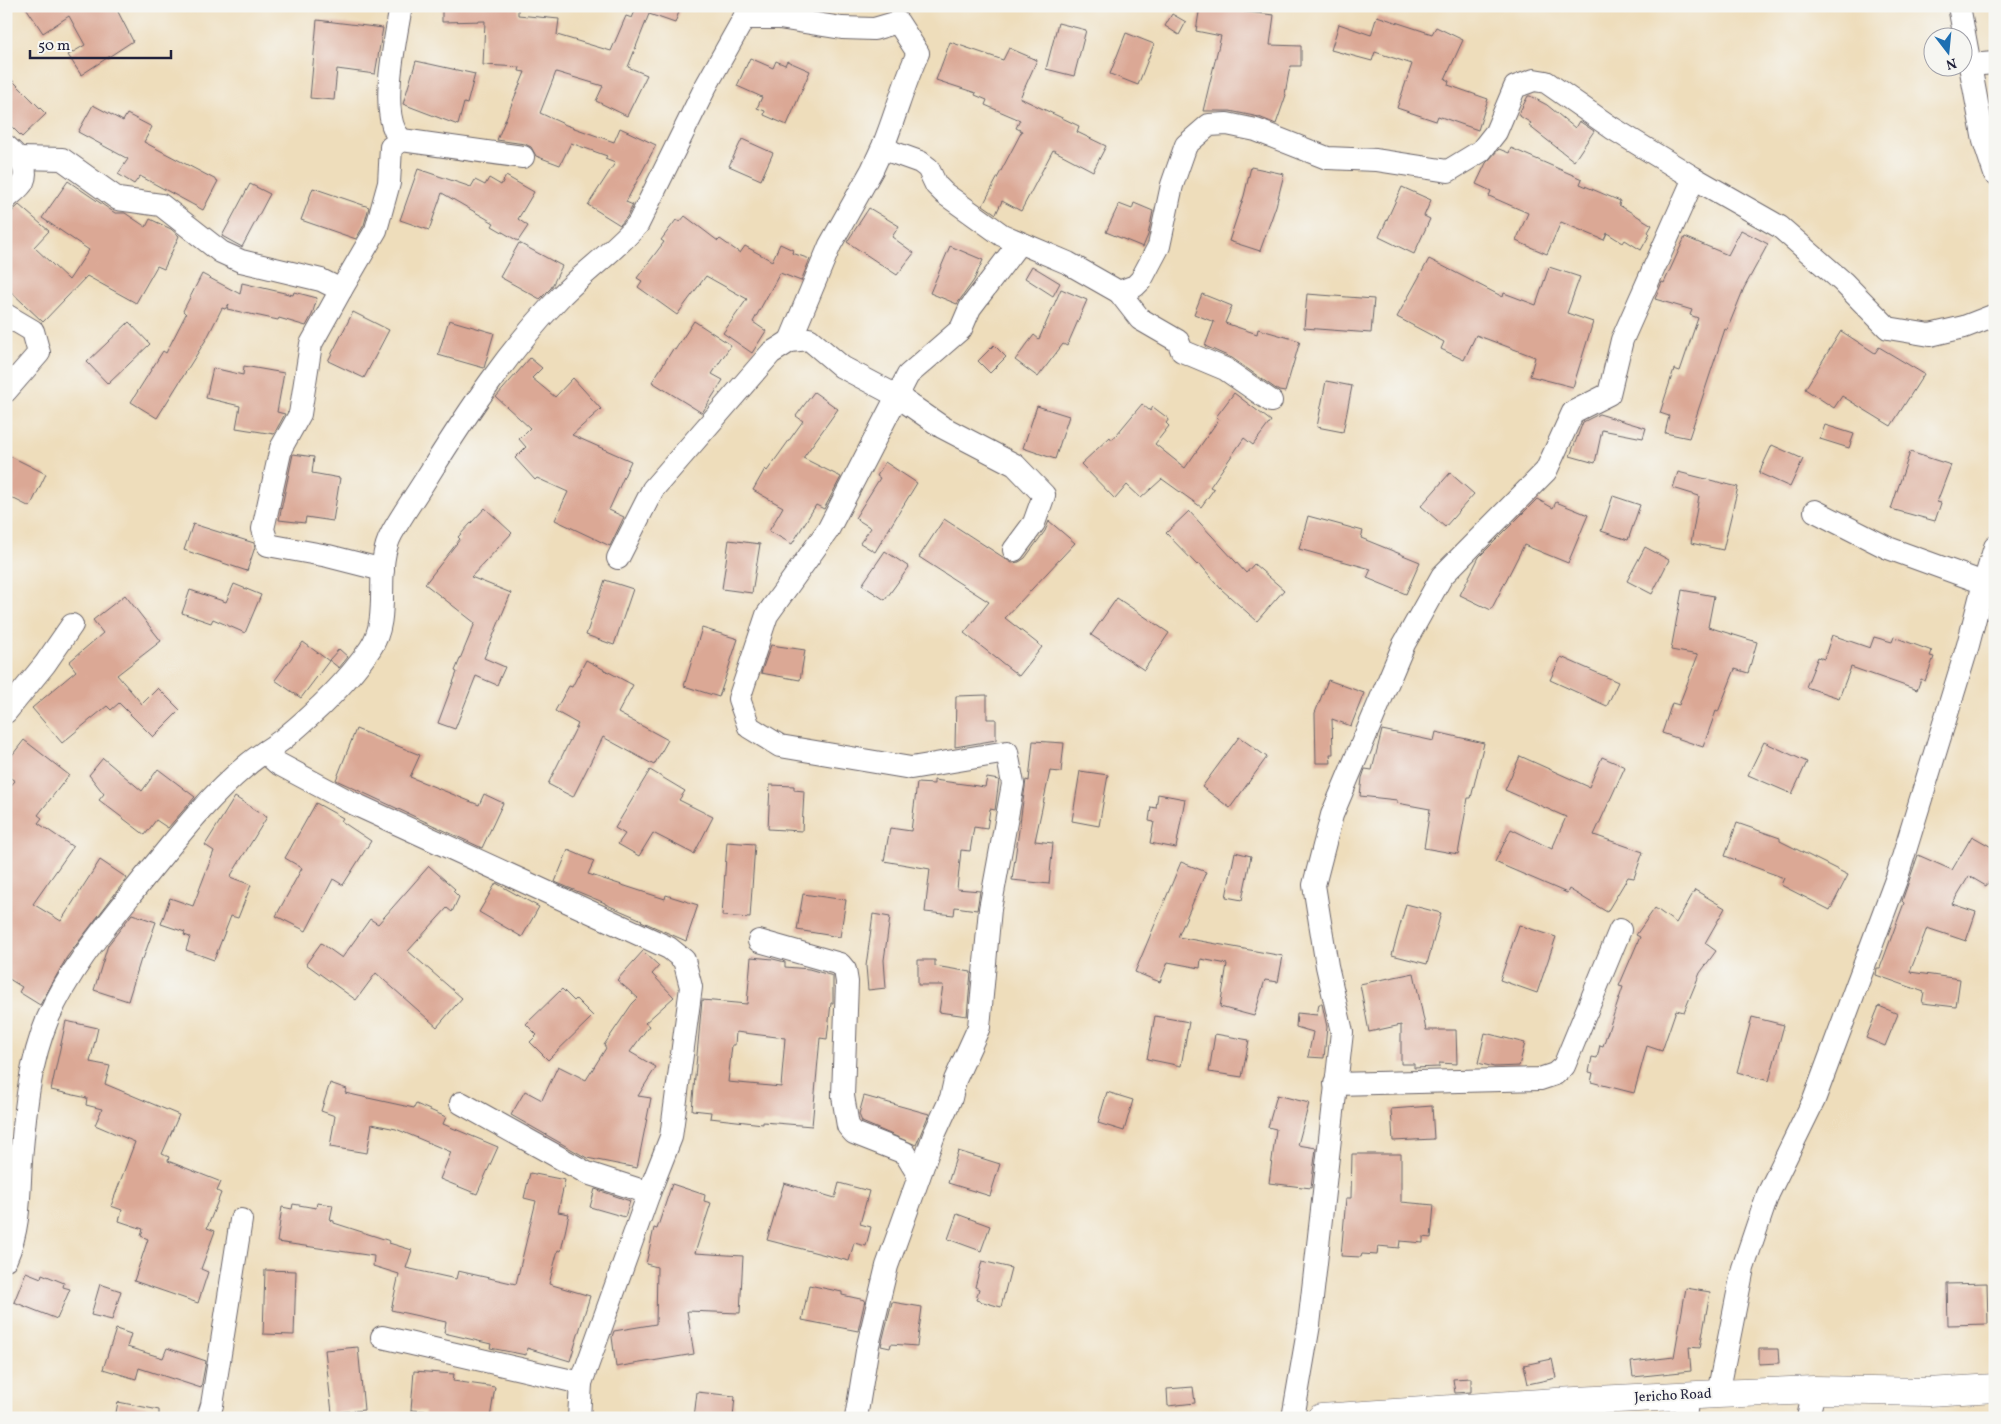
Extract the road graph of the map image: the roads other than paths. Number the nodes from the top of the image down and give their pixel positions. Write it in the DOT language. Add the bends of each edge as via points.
graph roads {
  1 [pos="401,6"];
  2 [pos="1959,6"];
  3 [pos="746,12"];
  4 [pos="1963,28"];
  5 [pos="1995,63"];
  6 [pos="1974,65"];
  7 [pos="1972,78"];
  8 [pos="402,140"];
  9 [pos="884,144"];
  10 [pos="13,152"];
  11 [pos="523,157"];
  12 [pos="1995,174"];
  13 [pos="1694,178"];
  14 [pos="6,199"];
  15 [pos="1019,243"];
  16 [pos="341,290"];
  17 [pos="1119,292"];
  18 [pos="6,314"];
  19 [pos="1995,315"];
  20 [pos="790,341"];
  21 [pos="6,391"];
  22 [pos="897,396"];
  23 [pos="1270,401"];
  24 [pos="1815,511"];
  25 [pos="1995,547"];
  26 [pos="1014,550"];
  27 [pos="618,558"];
  28 [pos="383,570"];
  29 [pos="1984,583"];
  30 [pos="72,625"];
  31 [pos="6,712"];
  32 [pos="265,752"];
  33 [pos="1620,930"];
  34 [pos="759,941"];
  35 [pos="1335,1084"];
  36 [pos="461,1103"];
  37 [pos="919,1176"];
  38 [pos="649,1193"];
  39 [pos="241,1220"];
  40 [pos="6,1259"];
  41 [pos="382,1337"];
  42 [pos="581,1383"];
  43 [pos="1995,1388"];
  44 [pos="1814,1390"];
  45 [pos="1718,1394"];
  46 [pos="1687,1407"];
  47 [pos="208,1418"];
  48 [pos="579,1418"];
  49 [pos="856,1418"];
  50 [pos="1293,1418"];
  51 [pos="1321,1418"];
  52 [pos="1808,1418"];
  1 -- 8 [label="street" via="389,100 395,132"];
  2 -- 4 [label="street"];
  3 -- 9 [label="street" via="842,28 874,29 898,22 918,53"];
  3 -- 28 [label="street" via="638,224 625,240 560,296 523,339 460,425 390,537"];
  5 -- 6 [label="street"];
  7 -- 12 [label="street" via="1984,141"];
  8 -- 11 [label="street"];
  8 -- 16 [label="street" via="391,147 389,183 376,230"];
  9 -- 15 [label="street" via="892,152 920,162 928,168 945,194 1002,235"];
  9 -- 20 [label="street" via="830,245"];
  10 -- 14 [label="street" via="24,170 23,182"];
  10 -- 16 [label="street" via="62,159 118,199 161,205 221,252 241,261 321,280"];
  13 -- 17 [label="street" via="1612,128 1546,82 1534,80 1516,87 1496,132 1481,151 1448,171 1376,160 1328,158 1256,130 1228,124 1209,125 1186,145 1172,185 1159,246 1141,280"];
  13 -- 19 [label="street" via="1780,227 1888,328 1930,335"];
  13 -- 35 [label="street" via="1622,340 1609,394 1573,412 1546,471 1442,576 1404,644 1332,815 1314,884 1342,1032"];
  15 -- 17 [label="street" via="1068,263"];
  15 -- 22 [label="street" via="970,308 961,329 908,375"];
  16 -- 28 [label="street" via="311,344 300,414 281,448 263,529 268,545"];
  17 -- 23 [label="street" via="1140,319 1178,341 1182,350 1225,370"];
  18 -- 21 [label="street" via="33,331 39,352"];
  20 -- 22 [label="street" via="810,339 842,367"];
  20 -- 27 [label="street" via="771,353 653,489"];
  22 -- 26 [label="street" via="942,427 1015,465 1044,495 1034,523"];
  22 -- 37 [label="street" via="828,530 767,615 739,699 749,728 780,746 910,768 1007,752 1013,784 990,909 979,1028 955,1080 951,1098"];
  24 -- 29 [label="street" via="1888,548"];
  25 -- 29 [label="street"];
  28 -- 32 [label="street" via="381,619 371,648 338,689"];
  29 -- 45 [label="street" via="1897,877 1814,1100 1768,1194 1743,1268"];
  30 -- 31 [label="street"];
  32 -- 38 [label="street" via="278,763 348,801 670,948 684,960 691,986 672,1138"];
  32 -- 40 [label="street" via="245,766 186,826 85,953 48,1019 30,1078 18,1217 13,1244"];
  33 -- 35 [label="street" via="1564,1066 1555,1074 1540,1079"];
  34 -- 37 [label="street" via="840,964 845,970 843,1096 848,1126 854,1132 905,1153"];
  35 -- 50 [label="street" via="1309,1325"];
  36 -- 38 [label="street" via="587,1173"];
  37 -- 49 [label="street" via="881,1284"];
  38 -- 42 [label="street"];
  39 -- 47 [label="street"];
  41 -- 42 [label="street"];
  42 -- 48 [label="street"];
  43 -- 44 [label="street, Jericho Road" via="1929,1392"];
  44 -- 45 [label="street, Jericho Road"];
  44 -- 52 [label="street"];
  45 -- 46 [label="street, Jericho Road"];
  46 -- 51 [label="street, Jericho Road" via="1556,1402"];
}
